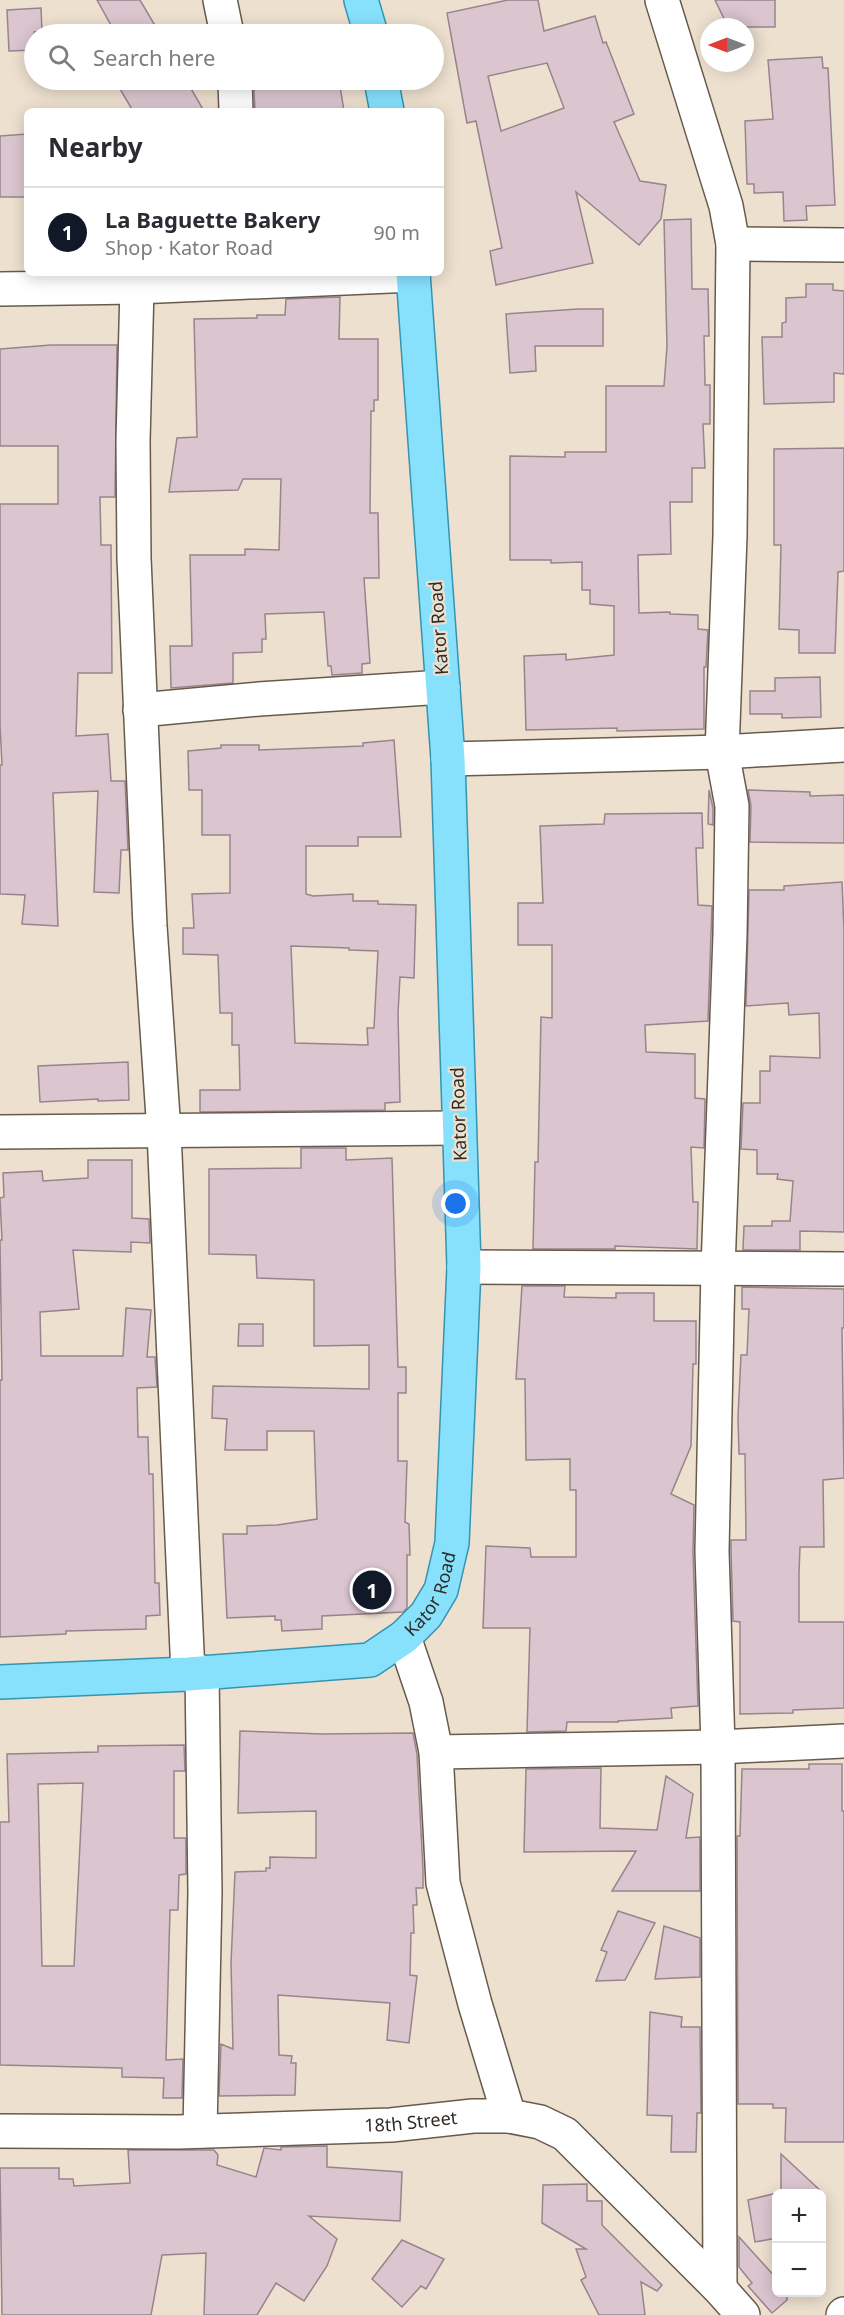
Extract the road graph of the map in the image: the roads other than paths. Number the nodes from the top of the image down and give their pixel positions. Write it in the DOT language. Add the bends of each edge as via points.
graph roads {
  1 [pos="220,0"];
  2 [pos="361,0"];
  3 [pos="662,0"];
  4 [pos="225,24"];
  5 [pos="368,24"];
  6 [pos="235,90"];
  7 [pos="383,90"];
  8 [pos="236,108"];
  9 [pos="386,108"];
  10 [pos="733,244"];
  11 [pos="844,245"];
  12 [pos="334,276"];
  13 [pos="413,276"];
  14 [pos="216,279"];
  15 [pos="137,287"];
  16 [pos="0,289"];
  17 [pos="443,687"];
  18 [pos="140,710"];
  19 [pos="844,745"];
  20 [pos="722,752"];
  21 [pos="448,759"];
  22 [pos="459,1128"];
  23 [pos="0,1132"];
  24 [pos="164,1132"];
  25 [pos="464,1267"];
  26 [pos="718,1269"];
  27 [pos="844,1269"];
  28 [pos="404,1637"];
  29 [pos="195,1673"];
  30 [pos="0,1682"];
  31 [pos="844,1741"];
  32 [pos="718,1747"];
  33 [pos="436,1752"];
  34 [pos="509,2116"];
  35 [pos="0,2131"];
  36 [pos="200,2131"];
  37 [pos="720,2289"];
  38 [pos="743,2315"];
  1 -- 4 [label="street"];
  2 -- 5 [label="main road"];
  3 -- 10 [label="street" via="726,206"];
  6 -- 8 [label="street"];
  7 -- 9 [label="main road"];
  10 -- 11 [label="street"];
  10 -- 20 [label="street" via="730,536"];
  12 -- 14 [label="street"];
  13 -- 17 [label="main road, Kator Road"];
  14 -- 15 [label="street"];
  15 -- 16 [label="street"];
  15 -- 18 [label="street" via="133,441"];
  17 -- 18 [label="street"];
  17 -- 21 [label="main road, Kator Road"];
  18 -- 24 [label="street"];
  19 -- 20 [label="street"];
  20 -- 21 [label="street"];
  20 -- 26 [label="street" via="732,806"];
  21 -- 22 [label="main road, Kator Road"];
  22 -- 24 [label="street"];
  22 -- 25 [label="main road, Kator Road"];
  23 -- 24 [label="street"];
  24 -- 29 [label="street"];
  25 -- 26 [label="street"];
  25 -- 28 [label="main road, Kator Road" via="452,1543 441,1590 426,1615"];
  26 -- 27 [label="street"];
  26 -- 32 [label="street" via="712,1540"];
  28 -- 29 [label="main road, Kator Road" via="370,1660"];
  28 -- 33 [label="street" via="426,1702"];
  29 -- 30 [label="main road, Kator Road"];
  29 -- 36 [label="street" via="205,1892"];
  31 -- 32 [label="street"];
  32 -- 33 [label="street"];
  32 -- 37 [label="street"];
  33 -- 34 [label="street" via="443,1883"];
  34 -- 36 [label="street, 18th Street" via="391,2125"];
  34 -- 37 [label="street, 18th Street" via="540,2122 565,2134"];
  35 -- 36 [label="street, 18th Street"];
  37 -- 38 [label="street, 18th Street"];
}
